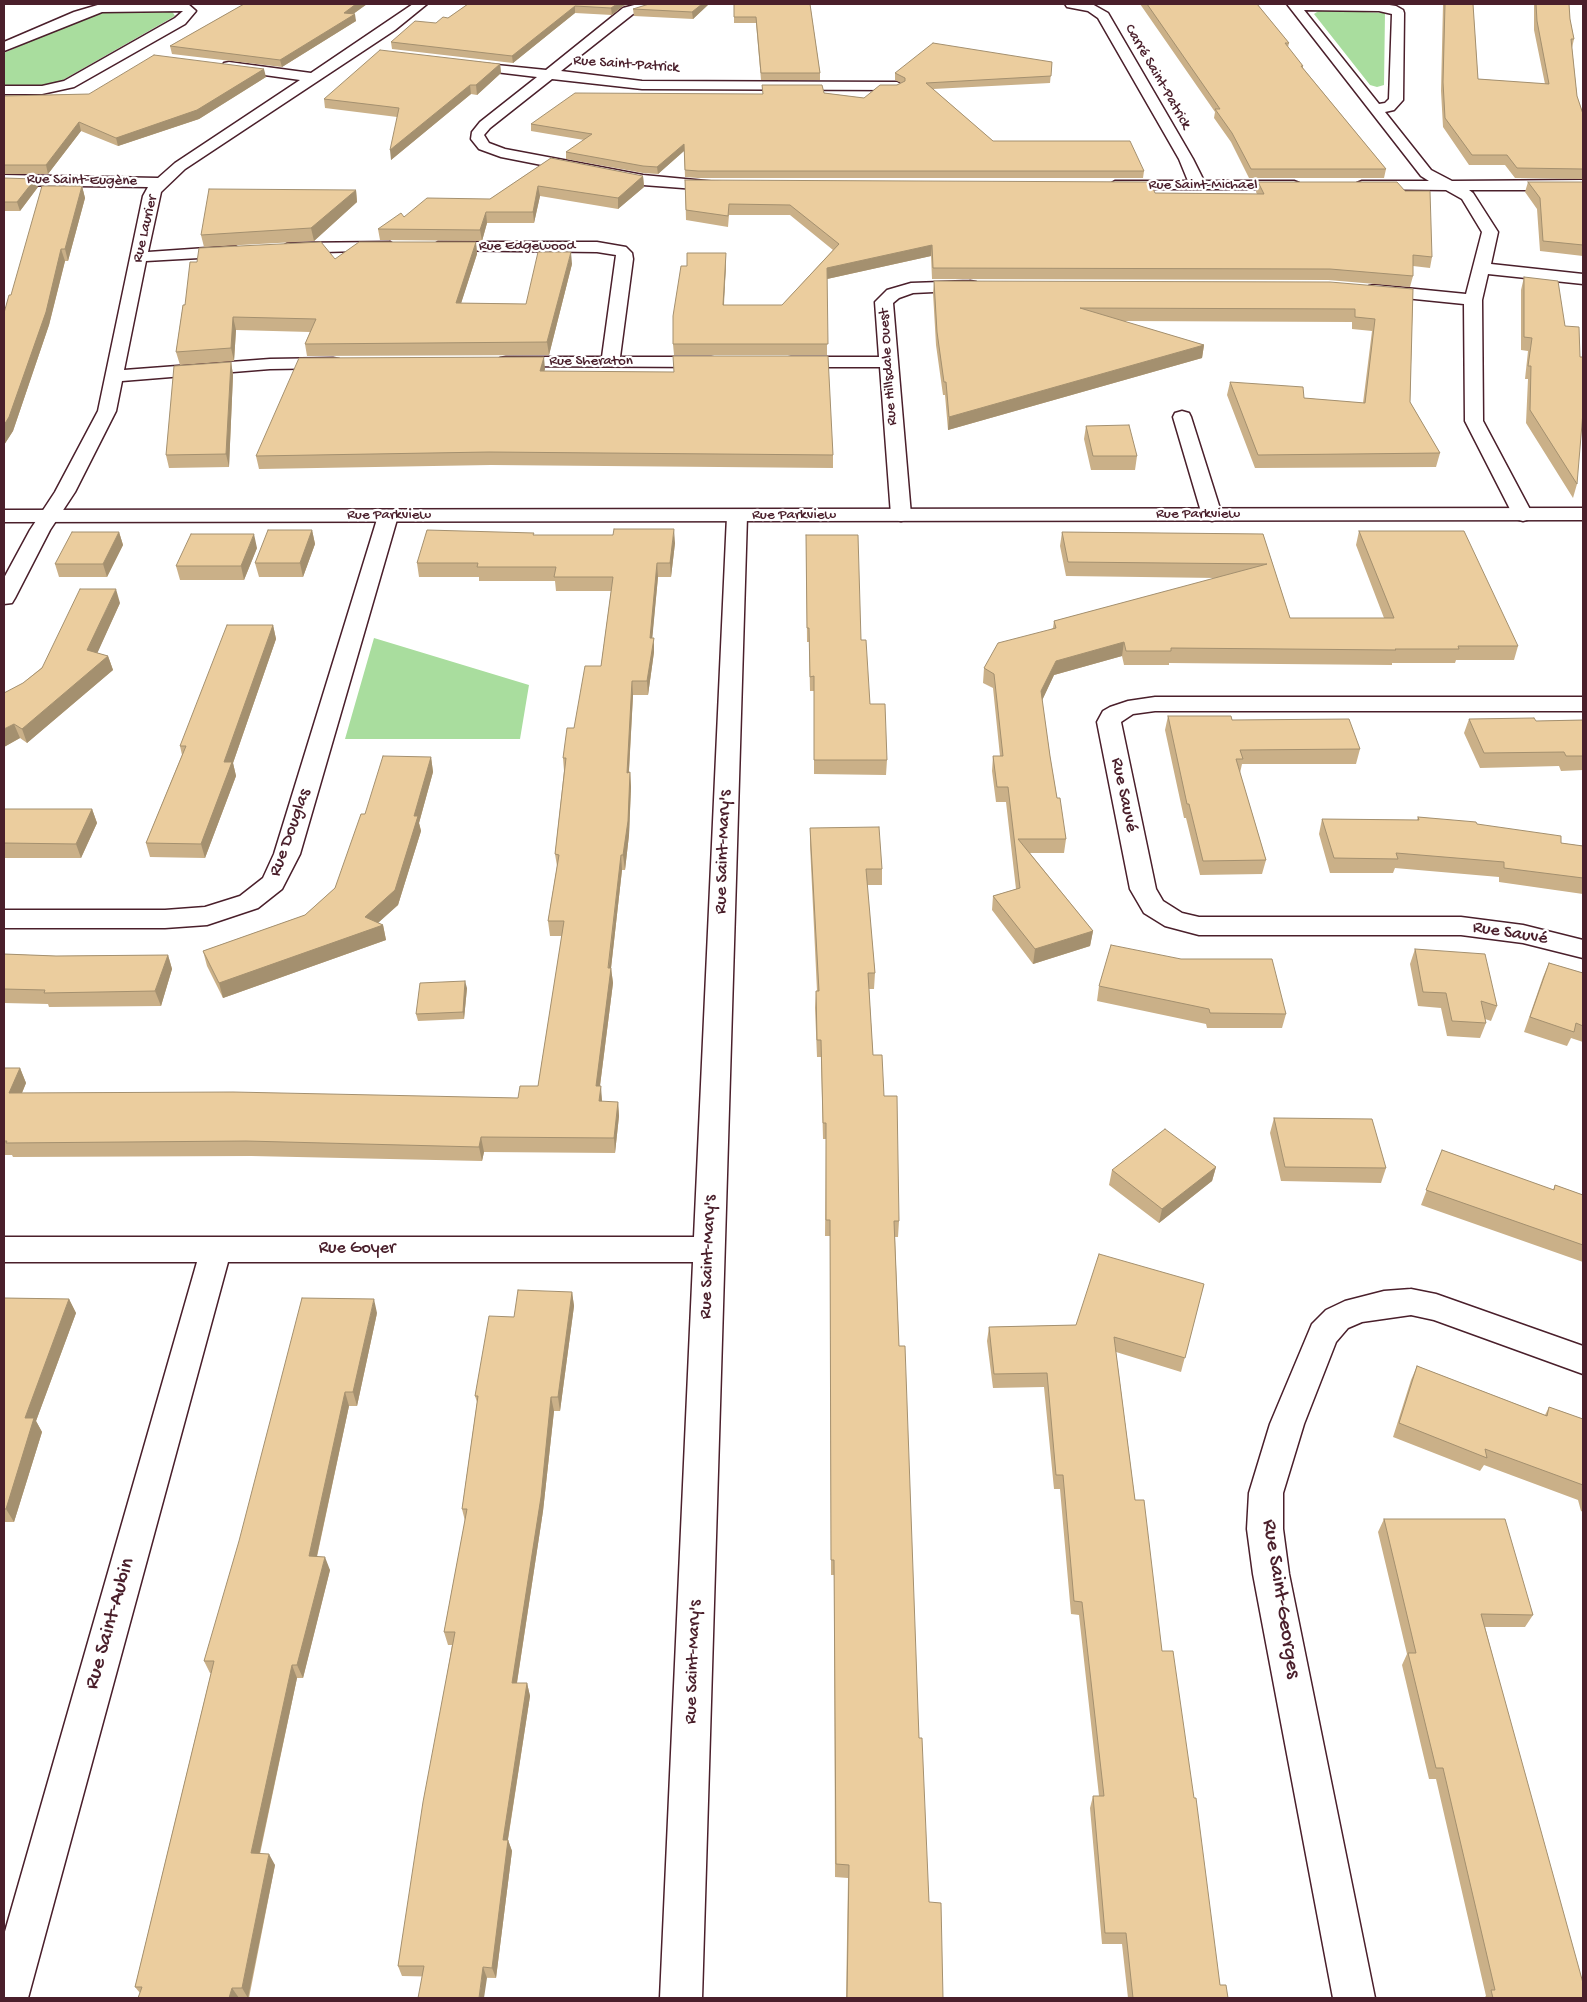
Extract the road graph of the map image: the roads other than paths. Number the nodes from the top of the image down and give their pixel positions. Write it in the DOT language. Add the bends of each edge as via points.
graph roads {
  1 [pos="421,4"];
  2 [pos="650,4"];
  3 [pos="1071,4"];
  4 [pos="1294,5"];
  5 [pos="4,47"];
  6 [pos="354,50"];
  7 [pos="373,52"];
  8 [pos="125,53"];
  9 [pos="144,55"];
  10 [pos="451,62"];
  11 [pos="213,64"];
  12 [pos="549,74"];
  13 [pos="314,78"];
  14 [pos="897,86"];
  15 [pos="4,90"];
  16 [pos="1375,109"];
  17 [pos="4,180"];
  18 [pos="159,183"];
  19 [pos="1450,185"];
  20 [pos="734,186"];
  21 [pos="1101,186"];
  22 [pos="1198,186"];
  23 [pos="1308,186"];
  24 [pos="1348,186"];
  25 [pos="1583,186"];
  26 [pos="270,249"];
  27 [pos="253,250"];
  28 [pos="139,257"];
  29 [pos="1481,268"];
  30 [pos="1583,279"];
  31 [pos="985,286"];
  32 [pos="1360,289"];
  33 [pos="1473,300"];
  34 [pos="484,362"];
  35 [pos="610,362"];
  36 [pos="728,362"];
  37 [pos="777,362"];
  38 [pos="888,362"];
  39 [pos="348,363"];
  40 [pos="115,376"];
  41 [pos="1182,416"];
  42 [pos="1523,514"];
  43 [pos="1583,514"];
  44 [pos="901,515"];
  45 [pos="1212,515"];
  46 [pos="4,516"];
  47 [pos="50,516"];
  48 [pos="388,516"];
  49 [pos="737,516"];
  50 [pos="4,598"];
  51 [pos="1583,704"];
  52 [pos="4,920"];
  53 [pos="1583,949"];
  54 [pos="4,1249"];
  55 [pos="216,1249"];
  56 [pos="709,1250"];
  57 [pos="1583,1360"];
  58 [pos="7,1998"];
  59 [pos="681,1998"];
  60 [pos="1354,1998"];
  1 -- 6 [label="street, Rue Laurier"];
  2 -- 12 [label="street" via="628,11"];
  3 -- 22 [label="street, Carré Saint-Patrick" via="1092,8 1103,16 1186,159"];
  4 -- 16 [label="street"];
  4 -- 16 [label="street" via="1379,7 1398,13 1396,100 1389,107"];
  5 -- 8 [label="street" via="92,10 126,6 189,9 189,14 180,21"];
  6 -- 7 [label="street"];
  6 -- 13 [label="street, Rue Laurier"];
  8 -- 9 [label="street"];
  8 -- 15 [label="street" via="65,85"];
  10 -- 12 [label="street, Rue Saint-Patrick"];
  11 -- 13 [label="street"];
  12 -- 14 [label="street, Rue Saint-Patrick" via="642,85"];
  12 -- 20 [label="street" via="485,126 478,135 480,143 501,153 643,180"];
  13 -- 18 [label="street, Rue Laurier"];
  16 -- 19 [label="street" via="1426,173"];
  17 -- 18 [label="street, Rue Saint-Eugène"];
  18 -- 28 [label="street, Rue Laurier" via="150,196"];
  19 -- 24 [label="street"];
  19 -- 25 [label="street"];
  19 -- 29 [label="street" via="1468,196 1490,232"];
  21 -- 22 [label="street, Rue Saint-Michael"];
  22 -- 23 [label="street, Rue Saint-Michael"];
  26 -- 35 [label="street, Rue Edgewood" via="597,247 620,250 625,259"];
  27 -- 28 [label="street"];
  28 -- 40 [label="street, Rue Laurier"];
  29 -- 30 [label="street"];
  29 -- 33 [label="street"];
  31 -- 38 [label="street, Rue Hillsdale Ouest" via="911,288 887,298 882,307"];
  32 -- 33 [label="street"];
  33 -- 42 [label="street" via="1474,421"];
  34 -- 35 [label="street, Rue Sheraton"];
  35 -- 36 [label="street, Rue Sheraton"];
  37 -- 38 [label="street"];
  38 -- 44 [label="street, Rue Hillsdale Ouest"];
  39 -- 40 [label="street" via="270,364"];
  40 -- 47 [label="street, Rue Laurier" via="108,411"];
  41 -- 45 [label="street"];
  42 -- 43 [label="street, Rue Parkview"];
  42 -- 45 [label="street, Rue Parkview"];
  44 -- 45 [label="street, Rue Parkview"];
  44 -- 49 [label="street, Rue Parkview"];
  46 -- 47 [label="street, Rue Parkview"];
  47 -- 48 [label="street, Rue Parkview"];
  47 -- 50 [label="street, Rue Laurier"];
  48 -- 49 [label="street, Rue Parkview"];
  48 -- 52 [label="street, Rue Douglas" via="287,854 273,883 249,902 207,916"];
  49 -- 56 [label="street, Rue Saint-Mary's"];
  51 -- 53 [label="street, Rue Sauvé" via="1155,704 1118,712 1112,716 1109,729 1143,889 1153,907 1174,920 1198,926 1461,926 1523,934"];
  54 -- 55 [label="street, Rue Goyer"];
  55 -- 56 [label="street, Rue Goyer"];
  55 -- 58 [label="street, Rue Saint-Aubin"];
  56 -- 59 [label="street, Rue Saint-Mary's"];
  57 -- 60 [label="street, Rue Saint-Georges" via="1436,1307 1411,1302 1384,1304 1337,1319 1323,1334 1287,1424 1266,1493 1265,1529"];
}
